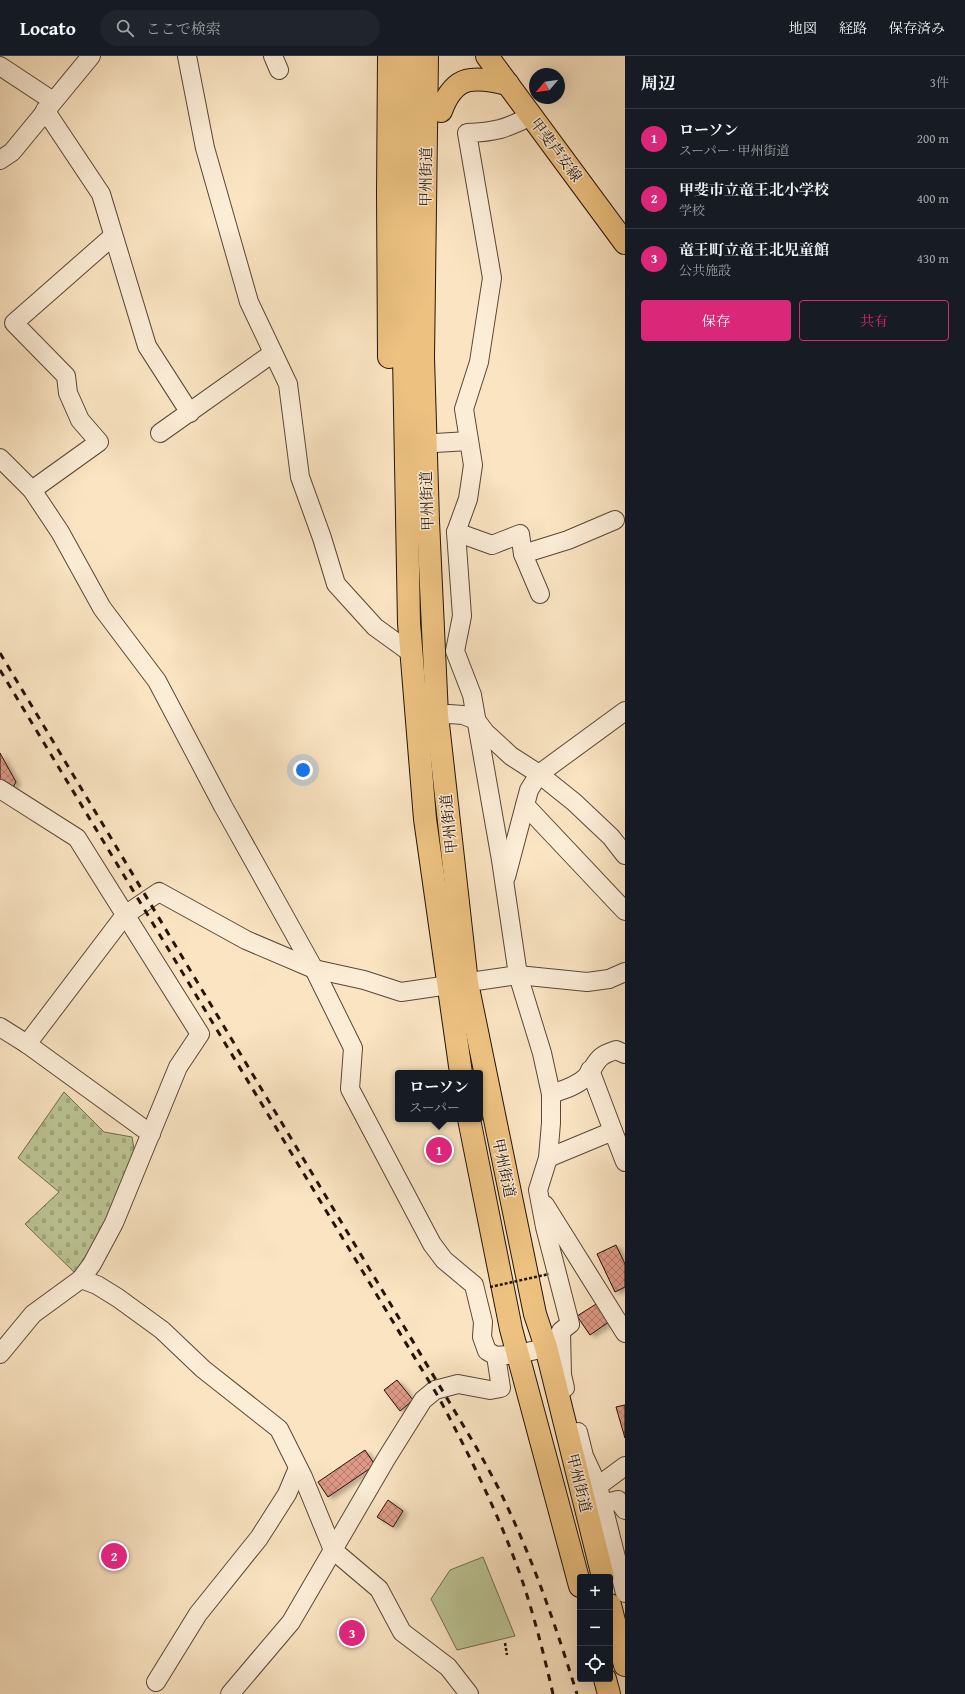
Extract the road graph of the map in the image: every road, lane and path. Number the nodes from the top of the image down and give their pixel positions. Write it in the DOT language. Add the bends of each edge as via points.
graph roads {
  1 [pos="91,56"];
  2 [pos="187,56"];
  3 [pos="389,56"];
  4 [pos="406,56"];
  5 [pos="427,56"];
  6 [pos="440,56"];
  7 [pos="487,56"];
  8 [pos="0,66"];
  9 [pos="508,84"];
  10 [pos="49,105"];
  11 [pos="441,111"];
  12 [pos="531,116"];
  13 [pos="0,160"];
  14 [pos="113,236"];
  15 [pos="625,243"];
  16 [pos="274,353"];
  17 [pos="414,358"];
  18 [pos="190,413"];
  19 [pos="160,433"];
  20 [pos="469,441"];
  21 [pos="435,443"];
  22 [pos="0,458"];
  23 [pos="32,490"];
  24 [pos="615,520"];
  25 [pos="456,532"];
  26 [pos="523,554"];
  27 [pos="540,594"];
  28 [pos="409,623"];
  29 [pos="411,653"];
  30 [pos="434,662"];
  31 [pos="625,711"];
  32 [pos="437,715"];
  33 [pos="476,720"];
  34 [pos="539,774"];
  35 [pos="0,789"];
  36 [pos="525,806"];
  37 [pos="625,855"];
  38 [pos="504,884"];
  39 [pos="625,911"];
  40 [pos="125,915"];
  41 [pos="314,969"];
  42 [pos="625,972"];
  43 [pos="518,975"];
  44 [pos="458,985"];
  45 [pos="0,1027"];
  46 [pos="27,1044"];
  47 [pos="625,1054"];
  48 [pos="461,1070"];
  49 [pos="478,1070"];
  50 [pos="590,1070"];
  51 [pos="483,1092"];
  52 [pos="551,1094"];
  53 [pos="470,1122"];
  54 [pos="613,1131"];
  55 [pos="151,1134"];
  56 [pos="548,1158"];
  57 [pos="625,1162"];
  58 [pos="538,1194"];
  59 [pos="549,1274"];
  60 [pos="81,1278"];
  61 [pos="490,1288"];
  62 [pos="561,1331"];
  63 [pos="625,1333"];
  64 [pos="546,1348"];
  65 [pos="0,1354"];
  66 [pos="518,1354"];
  67 [pos="496,1356"];
  68 [pos="625,1466"];
  69 [pos="298,1468"];
  70 [pos="589,1489"];
  71 [pos="602,1504"];
  72 [pos="625,1510"];
  73 [pos="333,1550"];
  74 [pos="603,1574"];
  75 [pos="577,1575"];
  76 [pos="625,1592"];
  77 [pos="611,1610"];
  78 [pos="505,1644"];
  79 [pos="506,1655"];
  80 [pos="625,1665"];
  81 [pos="156,1682"];
  82 [pos="606,1682"];
  83 [pos="230,1694"];
  84 [pos="469,1694"];
  85 [pos="609,1694"];
  1 -- 10 [label="street"];
  2 -- 16 [label="street" via="205,148 248,302"];
  3 -- 28 [label="main road, 甲州街道" via="388,336 394,566"];
  4 -- 17 [label="main road, 甲州街道"];
  5 -- 17 [label="main road, 甲州街道"];
  6 -- 11 [label="main road"];
  7 -- 9 [label="main road, 甲斐芦安線"];
  8 -- 10 [label="street"];
  9 -- 11 [label="main road" via="484,79 462,82 446,96"];
  9 -- 12 [label="main road, 甲斐芦安線"];
  10 -- 13 [label="street" via="12,152"];
  10 -- 14 [label="street" via="101,194"];
  11 -- 21 [label="main road"];
  12 -- 15 [label="main road, 甲斐芦安線"];
  12 -- 20 [label="street" via="507,128 467,133 492,278 479,362 464,409"];
  14 -- 18 [label="street" via="147,346"];
  14 -- 23 [label="street" via="14,323 66,376 68,393 80,420 99,442"];
  16 -- 18 [label="street"];
  16 -- 29 [label="street" via="288,384 300,477 336,584 376,627"];
  17 -- 28 [label="main road, 甲州街道"];
  17 -- 30 [label="main road, 甲州街道" via="428,521"];
  18 -- 19 [label="street"];
  20 -- 21 [label="street"];
  20 -- 25 [label="street" via="472,465 468,499"];
  21 -- 30 [label="main road" via="442,600 441,624"];
  22 -- 23 [label="street"];
  23 -- 41 [label="street" via="60,532 102,608 157,681 222,806"];
  24 -- 26 [label="street" via="568,540"];
  25 -- 26 [label="street" via="492,545 520,534"];
  25 -- 33 [label="street" via="462,616 455,652 472,695"];
  26 -- 27 [label="street"];
  28 -- 29 [label="main road, 甲州街道"];
  29 -- 44 [label="main road, 甲州街道" via="425,819"];
  30 -- 32 [label="main road, 甲州街道"];
  31 -- 34 [label="street"];
  32 -- 33 [label="street" via="463,715"];
  32 -- 44 [label="main road, 甲州街道"];
  33 -- 34 [label="street" via="511,756"];
  33 -- 38 [label="street"];
  34 -- 36 [label="street" via="529,790"];
  34 -- 37 [label="street" via="574,802 611,837"];
  35 -- 40 [label="street" via="77,838"];
  36 -- 38 [label="street"];
  36 -- 39 [label="street"];
  38 -- 43 [label="street"];
  40 -- 41 [label="street" via="159,892 246,940"];
  40 -- 46 [label="street"];
  40 -- 55 [label="street" via="200,1034 178,1067"];
  41 -- 44 [label="street" via="364,980 401,992"];
  41 -- 67 [label="street" via="353,1048 350,1089 432,1244 444,1260 474,1285 483,1322 482,1337 487,1351"];
  42 -- 43 [label="street" via="609,979 587,982"];
  43 -- 44 [label="street"];
  43 -- 52 [label="street" via="542,1053"];
  44 -- 48 [label="main road, 甲州街道"];
  44 -- 49 [label="main road, 甲州街道"];
  45 -- 46 [label="street"];
  46 -- 55 [label="street"];
  47 -- 50 [label="street" via="616,1050 603,1054"];
  50 -- 52 [label="street" via="586,1077 573,1086"];
  50 -- 54 [label="street"];
  51 -- 64 [label="main road, 甲州街道" via="535,1314"];
  52 -- 56 [label="street"];
  53 -- 66 [label="main road, 甲州街道"];
  54 -- 56 [label="street"];
  54 -- 57 [label="street"];
  55 -- 60 [label="street" via="114,1223 92,1264"];
  56 -- 58 [label="street"];
  58 -- 62 [label="street" via="570,1324"];
  58 -- 63 [label="street"];
  59 -- 61 [label="path, bridge"];
  60 -- 65 [label="street" via="33,1314"];
  60 -- 69 [label="street" via="118,1298 162,1330 203,1369 279,1429"];
  62 -- 64 [label="street" via="554,1346"];
  62 -- 70 [label="street" via="562,1375 584,1456"];
  64 -- 66 [label="street"];
  64 -- 70 [label="main road, 甲州街道"];
  66 -- 67 [label="street"];
  66 -- 75 [label="main road, 甲州街道"];
  67 -- 73 [label="street" via="501,1388 490,1390 458,1384 435,1390 423,1400"];
  68 -- 70 [label="street"];
  69 -- 73 [label="street"];
  69 -- 81 [label="street" via="287,1494 259,1538 198,1614"];
  70 -- 71 [label="street"];
  70 -- 74 [label="main road, 甲州街道"];
  71 -- 72 [label="street" via="618,1500"];
  71 -- 76 [label="street"];
  73 -- 83 [label="street" via="291,1622"];
  73 -- 84 [label="street" via="379,1589 402,1632 448,1666"];
  77 -- 80 [label="main road"];
  78 -- 79 [label="path"];
  82 -- 85 [label="main road"];
}
